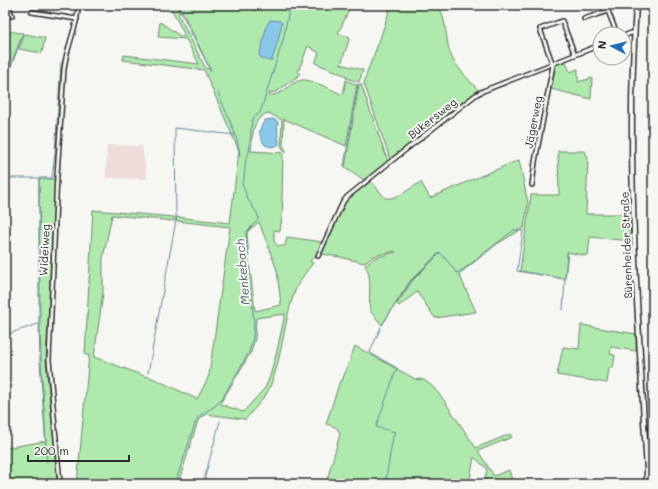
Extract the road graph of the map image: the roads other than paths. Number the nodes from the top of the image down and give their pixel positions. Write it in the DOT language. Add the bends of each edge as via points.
graph roads {
  1 [pos="9,5"];
  2 [pos="79,5"];
  3 [pos="636,5"];
  4 [pos="32,12"];
  5 [pos="12,16"];
  6 [pos="77,19"];
  7 [pos="584,19"];
  8 [pos="614,26"];
  9 [pos="635,33"];
  10 [pos="592,48"];
  11 [pos="575,55"];
  12 [pos="552,63"];
  13 [pos="532,185"];
  14 [pos="318,256"];
  15 [pos="60,484"];
  16 [pos="646,484"];
  1 -- 5 [label="street"];
  2 -- 6 [label="street, Wideiweg"];
  3 -- 9 [label="main road, Sürenheider Straße"];
  4 -- 6 [label="street"];
  6 -- 15 [label="street, Wideiweg" via="64,69 48,360"];
  7 -- 8 [label="street" via="608,10"];
  9 -- 16 [label="main road, Sürenheider Straße" via="632,112 633,197 648,471"];
  10 -- 11 [label="street, Bükersweg"];
  11 -- 12 [label="street, Bükersweg"];
  11 -- 12 [label="street" via="562,20 540,30"];
  12 -- 13 [label="street, Jägerweg"];
  12 -- 14 [label="street, Bükersweg" via="477,94 350,194 343,202"];
}
